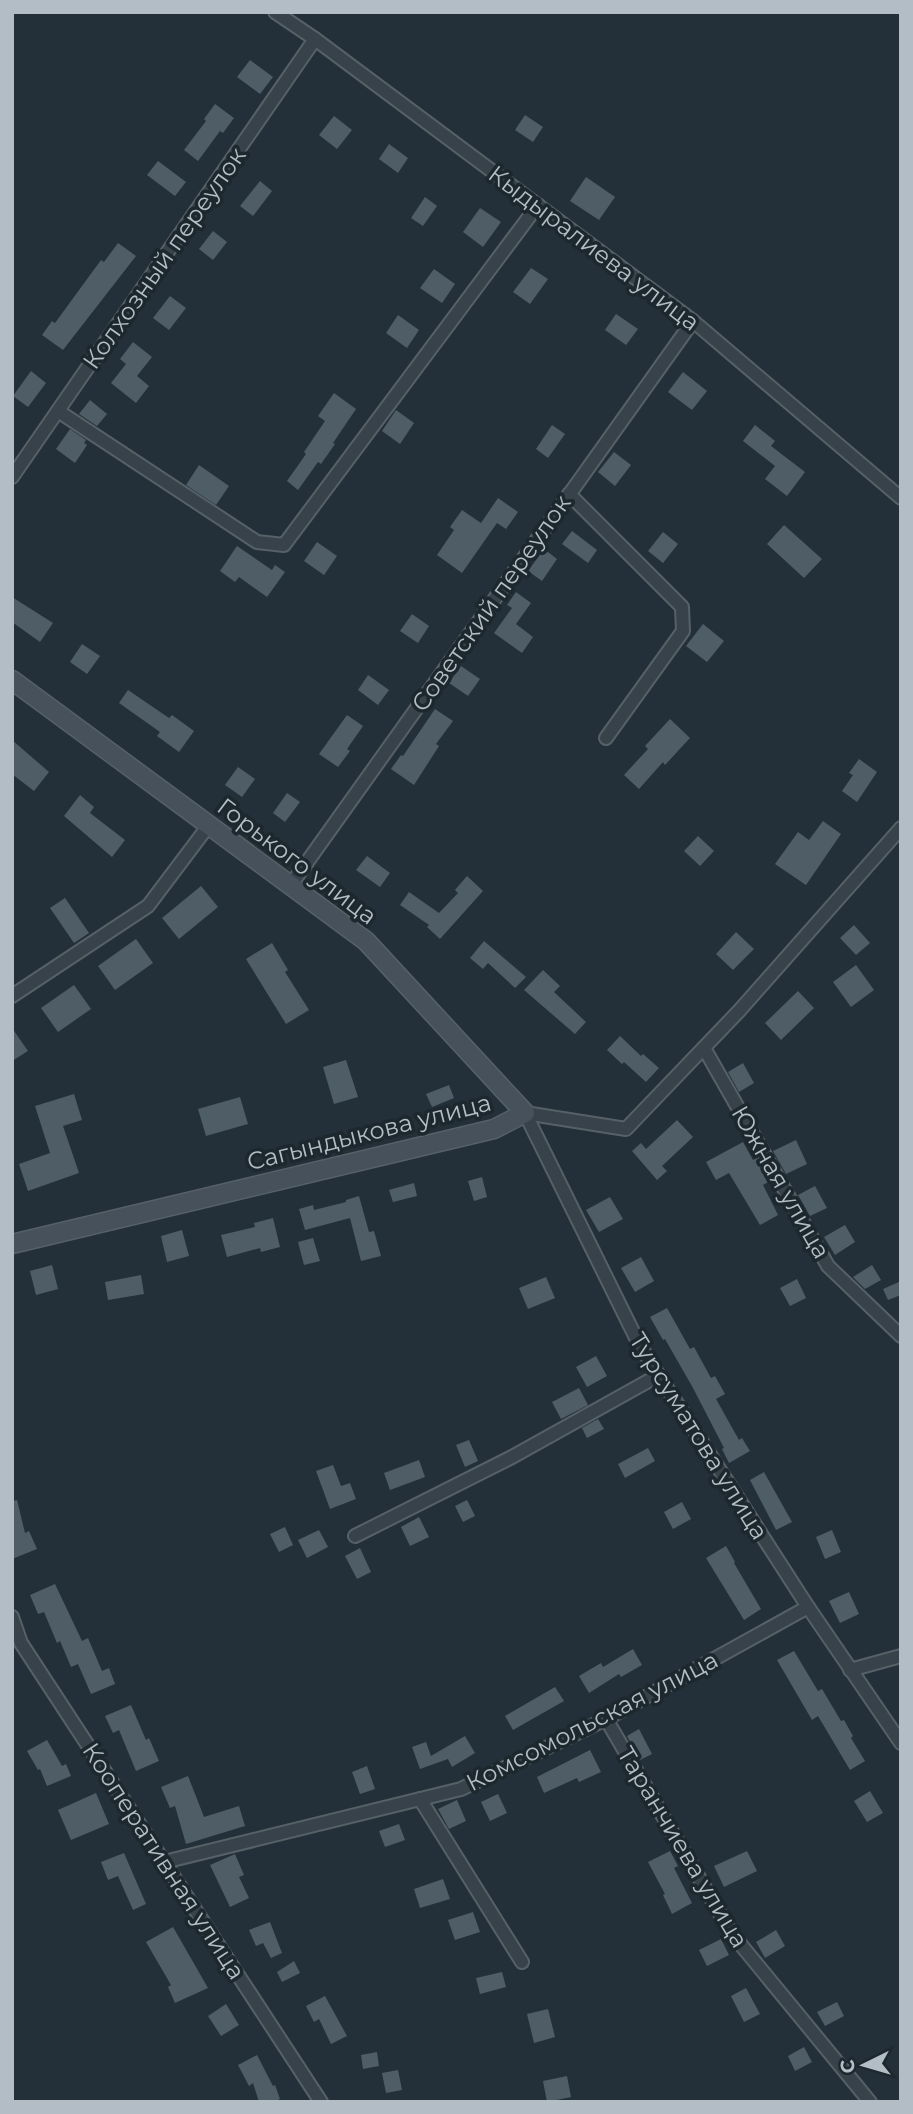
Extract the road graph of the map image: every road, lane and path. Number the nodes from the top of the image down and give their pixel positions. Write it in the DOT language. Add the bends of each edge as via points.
graph roads {
  1 [pos="275,12"];
  2 [pos="315,39"];
  3 [pos="538,205"];
  4 [pos="693,321"];
  5 [pos="58,411"];
  6 [pos="12,477"];
  7 [pos="569,495"];
  8 [pos="901,498"];
  9 [pos="12,680"];
  10 [pos="606,738"];
  11 [pos="209,825"];
  12 [pos="901,828"];
  13 [pos="290,886"];
  14 [pos="12,996"];
  15 [pos="704,1048"];
  16 [pos="525,1113"];
  17 [pos="12,1244"];
  18 [pos="901,1336"];
  19 [pos="659,1375"];
  20 [pos="355,1536"];
  21 [pos="807,1607"];
  22 [pos="12,1617"];
  23 [pos="901,1656"];
  24 [pos="850,1670"];
  25 [pos="606,1719"];
  26 [pos="901,1743"];
  27 [pos="420,1799"];
  28 [pos="164,1862"];
  29 [pos="522,1962"];
  30 [pos="321,2102"];
  31 [pos="870,2102"];
  1 -- 2 [label="street, Кыдыралиева улица"];
  2 -- 3 [label="street, Кыдыралиева улица"];
  2 -- 5 [label="street, Колхозный переулок"];
  3 -- 4 [label="street, Кыдыралиева улица"];
  3 -- 5 [label="street" via="284,545 257,542"];
  4 -- 7 [label="street, Советский переулок"];
  4 -- 8 [label="street, Кыдыралиева улица"];
  5 -- 6 [label="street, Колхозный переулок"];
  7 -- 10 [label="street" via="682,607 683,631"];
  7 -- 13 [label="street, Советский переулок"];
  9 -- 11 [label="street, Горького улица"];
  11 -- 13 [label="street, Горького улица"];
  11 -- 14 [label="street" via="148,906"];
  12 -- 15 [label="street, Сагындыкова улица"];
  13 -- 16 [label="street, Горького улица" via="366,941"];
  15 -- 16 [label="street, Сагындыкова улица" via="626,1129"];
  15 -- 18 [label="street, Южная улица" via="828,1266"];
  16 -- 17 [label="street, Сагындыкова улица" via="494,1129"];
  16 -- 19 [label="street, Турсуматова улица" via="640,1346"];
  19 -- 20 [label="street" via="512,1457"];
  19 -- 21 [label="street, Турсуматова улица"];
  21 -- 24 [label="street, Турсуматова улица"];
  21 -- 25 [label="street, Комсомольская улица"];
  22 -- 28 [label="street, Кооперативная улица" via="22,1643"];
  23 -- 24 [label="street"];
  24 -- 26 [label="street, Турсуматова улица"];
  25 -- 27 [label="street, Комсомольская улица" via="461,1788"];
  25 -- 31 [label="street, Таранчиева улица" via="732,1934"];
  27 -- 28 [label="street, Комсомольская улица"];
  27 -- 29 [label="street"];
  28 -- 30 [label="street, Кооперативная улица"];
}
